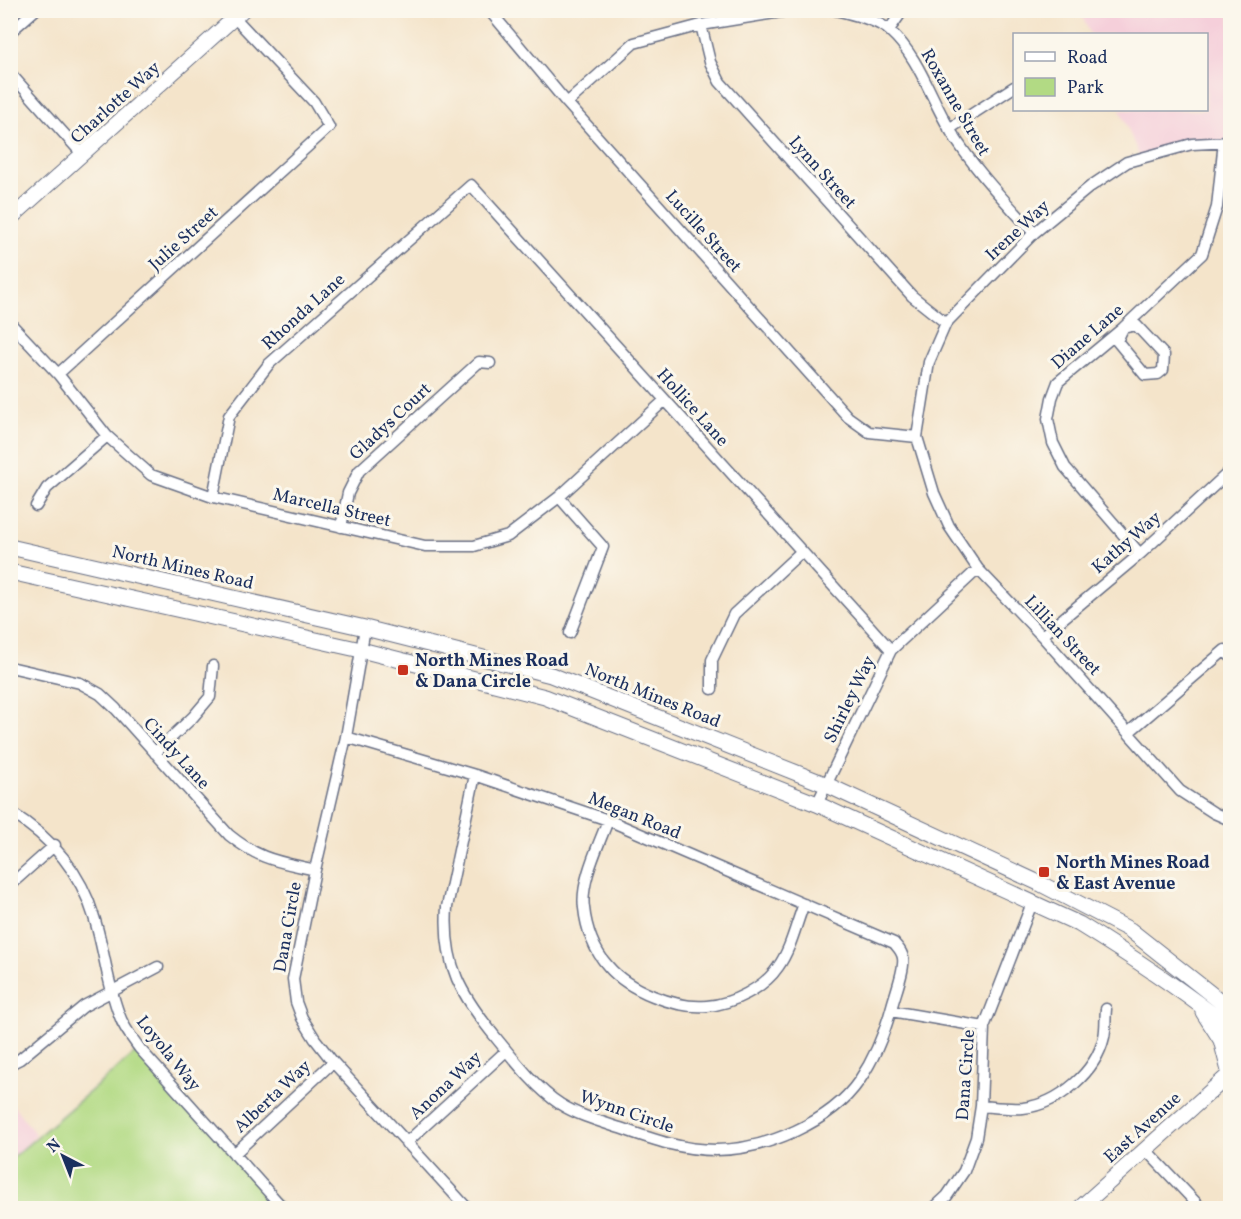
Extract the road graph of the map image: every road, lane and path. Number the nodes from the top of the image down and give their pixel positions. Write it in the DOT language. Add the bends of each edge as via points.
graph roads {
  1 [pos="35,10"];
  2 [pos="489,10"];
  3 [pos="794,10"];
  4 [pos="835,10"];
  5 [pos="903,10"];
  6 [pos="239,14"];
  7 [pos="701,25"];
  8 [pos="889,30"];
  9 [pos="10,32"];
  10 [pos="10,73"];
  11 [pos="1013,88"];
  12 [pos="567,103"];
  13 [pos="950,129"];
  14 [pos="1227,141"];
  15 [pos="83,155"];
  16 [pos="471,185"];
  17 [pos="10,219"];
  18 [pos="1034,233"];
  19 [pos="10,323"];
  20 [pos="946,323"];
  21 [pos="1123,328"];
  22 [pos="490,363"];
  23 [pos="58,374"];
  24 [pos="664,400"];
  25 [pos="107,436"];
  26 [pos="917,437"];
  27 [pos="1230,471"];
  28 [pos="213,497"];
  29 [pos="559,497"];
  30 [pos="36,506"];
  31 [pos="341,527"];
  32 [pos="10,547"];
  33 [pos="801,552"];
  34 [pos="1140,554"];
  35 [pos="978,569"];
  36 [pos="10,572"];
  37 [pos="365,628"];
  38 [pos="570,633"];
  39 [pos="1042,636"];
  40 [pos="361,650"];
  41 [pos="891,650"];
  42 [pos="1230,656"];
  43 [pos="213,666"];
  44 [pos="10,667"];
  45 [pos="712,689"];
  46 [pos="1129,732"];
  47 [pos="346,737"];
  48 [pos="155,753"];
  49 [pos="475,775"];
  50 [pos="827,784"];
  51 [pos="817,804"];
  52 [pos="10,812"];
  53 [pos="608,820"];
  54 [pos="1230,820"];
  55 [pos="55,845"];
  56 [pos="315,870"];
  57 [pos="10,885"];
  58 [pos="1032,903"];
  59 [pos="804,904"];
  60 [pos="1135,934"];
  61 [pos="901,951"];
  62 [pos="158,968"];
  63 [pos="112,990"];
  64 [pos="1195,1000"];
  65 [pos="1106,1009"];
  66 [pos="1230,1009"];
  67 [pos="891,1011"];
  68 [pos="984,1027"];
  69 [pos="1230,1028"];
  70 [pos="506,1051"];
  71 [pos="333,1062"];
  72 [pos="10,1064"];
  73 [pos="1230,1074"];
  74 [pos="981,1106"];
  75 [pos="406,1143"];
  76 [pos="1146,1150"];
  77 [pos="234,1154"];
  78 [pos="283,1209"];
  79 [pos="468,1209"];
  80 [pos="934,1209"];
  81 [pos="1080,1209"];
  82 [pos="1201,1209"];
  1 -- 9 [label="street"];
  2 -- 12 [label="street, Lucille Street"];
  3 -- 7 [label="street"];
  4 -- 8 [label="street, Roxanne Street"];
  5 -- 8 [label="street"];
  6 -- 15 [label="street, Charlotte Way"];
  6 -- 23 [label="street, Julie Street" via="314,102 329,127"];
  7 -- 12 [label="street" via="634,43"];
  7 -- 20 [label="street, Lynn Street" via="710,62 720,82 912,296"];
  8 -- 13 [label="street, Roxanne Street" via="910,54"];
  10 -- 15 [label="street"];
  11 -- 13 [label="street"];
  12 -- 26 [label="street, Lucille Street" via="848,417 869,432"];
  13 -- 18 [label="street, Roxanne Street" via="977,171"];
  14 -- 18 [label="street, Irene Way" via="1192,144 1127,162"];
  14 -- 21 [label="street, Diane Lane" via="1217,207 1202,254"];
  15 -- 17 [label="street, Charlotte Way"];
  16 -- 24 [label="street, Hollice Lane"];
  16 -- 28 [label="street, Rhonda Lane" via="269,364 229,416"];
  18 -- 20 [label="street, Irene Way"];
  19 -- 23 [label="street, Marcella Street"];
  20 -- 26 [label="street, Irene Way" via="929,362"];
  21 -- 21 [label="street" via="1136,325 1164,355 1163,370 1145,375 1117,342"];
  21 -- 34 [label="street, Diane Lane" via="1058,381 1048,419 1053,443 1065,467"];
  22 -- 31 [label="street, Gladys Court" via="479,362 358,471 348,493"];
  23 -- 25 [label="street, Marcella Street"];
  24 -- 29 [label="street, Marcella Street"];
  24 -- 33 [label="street, Hollice Lane"];
  25 -- 28 [label="street, Marcella Street" via="151,475"];
  25 -- 30 [label="street" via="47,488"];
  26 -- 35 [label="street, Lillian Street" via="949,526"];
  27 -- 34 [label="street, Kathy Way"];
  28 -- 31 [label="street, Marcella Street"];
  29 -- 31 [label="street, Marcella Street" via="508,536 474,546 425,546"];
  29 -- 38 [label="street" via="603,547"];
  32 -- 37 [label="main road, North Mines Road"];
  33 -- 41 [label="street, Hollice Lane"];
  33 -- 45 [label="street" via="734,614 712,660"];
  34 -- 39 [label="street, Kathy Way"];
  35 -- 39 [label="street, Lillian Street"];
  35 -- 41 [label="street, Shirley Way"];
  36 -- 40 [label="main road"];
  37 -- 40 [label="street, Dana Circle"];
  37 -- 50 [label="main road, North Mines Road" via="551,675"];
  39 -- 46 [label="street, Lillian Street"];
  40 -- 47 [label="street, Dana Circle"];
  40 -- 51 [label="main road" via="545,697"];
  41 -- 50 [label="street, Shirley Way"];
  42 -- 46 [label="street" via="1225,650"];
  43 -- 48 [label="street" via="210,697"];
  44 -- 48 [label="street, Cindy Lane" via="80,683 100,694"];
  46 -- 54 [label="street, Lillian Street" via="1180,791"];
  47 -- 49 [label="street, Megan Road"];
  47 -- 56 [label="street, Dana Circle"];
  48 -- 56 [label="street, Cindy Lane" via="229,835 249,850 268,860"];
  49 -- 53 [label="street, Megan Road"];
  49 -- 70 [label="street, Wynn Circle" via="445,929 449,960 460,988"];
  50 -- 51 [label="street, Shirley Way"];
  50 -- 60 [label="main road, North Mines Road" via="1038,882"];
  51 -- 58 [label="main road"];
  52 -- 55 [label="street, Loyola Way"];
  53 -- 59 [label="street, Megan Road"];
  53 -- 59 [label="street" via="585,888 583,906 597,952 621,979 642,991 661,999 707,1006 742,995 778,968"];
  55 -- 57 [label="street"];
  55 -- 63 [label="street, Loyola Way" via="83,888"];
  56 -- 71 [label="street, Dana Circle" via="293,979 302,1018"];
  58 -- 60 [label="main road" via="1050,898 1117,933"];
  58 -- 64 [label="main road" via="1114,945"];
  58 -- 68 [label="street, Dana Circle"];
  59 -- 61 [label="street, Megan Road" via="894,943"];
  60 -- 66 [label="main road, North Mines Road"];
  61 -- 67 [label="street, Wynn Circle" via="904,960"];
  62 -- 63 [label="street"];
  63 -- 72 [label="street" via="70,1015"];
  63 -- 77 [label="street, Loyola Way" via="119,1015 140,1049"];
  64 -- 69 [label="main road"];
  64 -- 73 [label="main road" via="1221,1040"];
  65 -- 74 [label="street" via="1105,1037 1099,1051 1087,1072 1069,1088 1046,1102 1023,1108"];
  67 -- 68 [label="street"];
  67 -- 70 [label="street, Wynn Circle" via="872,1060 842,1101 782,1137 717,1150 660,1142 578,1114 543,1090"];
  68 -- 74 [label="street, Dana Circle"];
  70 -- 75 [label="street, Anona Way"];
  71 -- 75 [label="street, Dana Circle"];
  71 -- 77 [label="street, Alberta Way"];
  73 -- 76 [label="main road, East Avenue"];
  74 -- 80 [label="street, Dana Circle" via="976,1138 964,1171"];
  75 -- 79 [label="street, Dana Circle"];
  76 -- 81 [label="main road, East Avenue"];
  76 -- 82 [label="street"];
  77 -- 78 [label="street, Loyola Way"];
}
